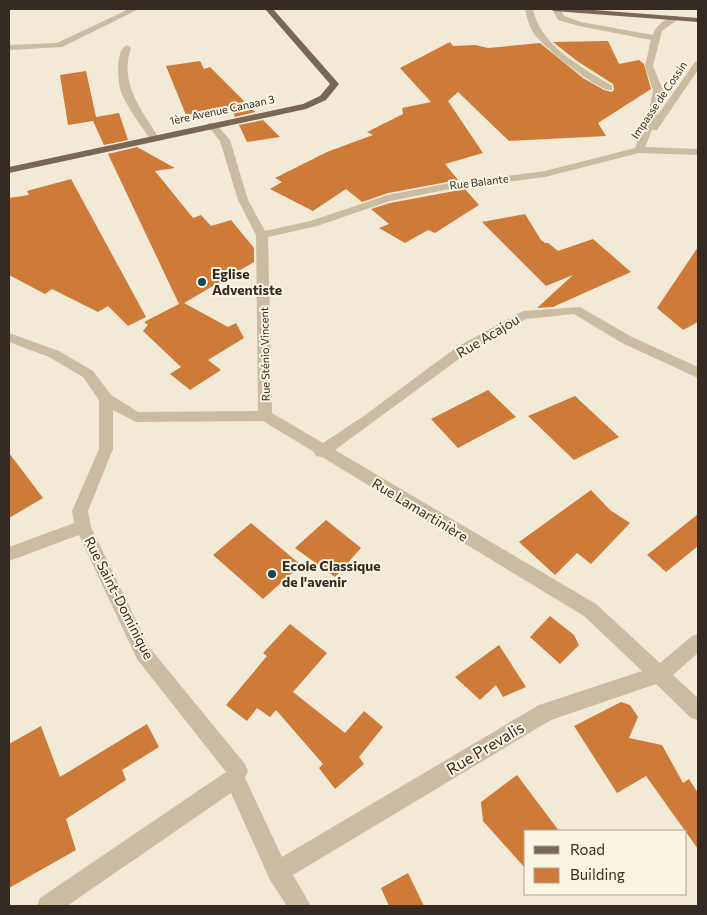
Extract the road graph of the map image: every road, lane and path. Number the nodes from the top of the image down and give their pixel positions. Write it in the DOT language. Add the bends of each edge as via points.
graph roads {
  1 [pos="135,9"];
  2 [pos="269,9"];
  3 [pos="529,9"];
  4 [pos="555,9"];
  5 [pos="674,18"];
  6 [pos="698,20"];
  7 [pos="656,38"];
  8 [pos="9,48"];
  9 [pos="127,48"];
  10 [pos="698,64"];
  11 [pos="609,88"];
  12 [pos="212,125"];
  13 [pos="154,138"];
  14 [pos="639,150"];
  15 [pos="698,152"];
  16 [pos="9,170"];
  17 [pos="262,235"];
  18 [pos="9,337"];
  19 [pos="698,373"];
  20 [pos="106,399"];
  21 [pos="265,416"];
  22 [pos="322,452"];
  23 [pos="83,527"];
  24 [pos="9,554"];
  25 [pos="698,642"];
  26 [pos="660,674"];
  27 [pos="698,711"];
  28 [pos="235,778"];
  29 [pos="278,872"];
  30 [pos="48,906"];
  31 [pos="300,906"];
  1 -- 8 [label="street" via="59,45"];
  2 -- 12 [label="main road, 1ère Avenue Canaan 3" via="335,84 332,92 306,106"];
  3 -- 11 [label="street" via="529,16 543,39 565,59"];
  4 -- 5 [label="main road"];
  4 -- 7 [label="street" via="561,18 579,24"];
  5 -- 6 [label="main road"];
  5 -- 7 [label="street" via="658,30"];
  7 -- 14 [label="street" via="649,66 658,90 653,116"];
  9 -- 13 [label="street" via="123,59 126,90"];
  10 -- 14 [label="street, Impasse de Cossin"];
  12 -- 13 [label="main road, 1ère Avenue Canaan 3"];
  12 -- 17 [label="street, Rue Sténio Vincent" via="225,140 243,200"];
  13 -- 16 [label="main road, 1ère Avenue Canaan 3"];
  14 -- 15 [label="street, Rue Balante"];
  14 -- 17 [label="street, Rue Balante" via="544,174 388,198 313,224"];
  17 -- 21 [label="street, Rue Sténio Vincent"];
  18 -- 20 [label="street" via="54,354 88,374"];
  19 -- 22 [label="street, Rue Acajou" via="627,340 576,310 523,315 462,350"];
  20 -- 21 [label="street" via="136,417"];
  20 -- 23 [label="street, Rue Saint-Dominique" via="106,449 80,511"];
  21 -- 22 [label="street, Rue Lamartinière"];
  22 -- 26 [label="street, Rue Lamartinière" via="590,610"];
  23 -- 24 [label="street"];
  23 -- 28 [label="street, Rue Saint-Dominique" via="143,652 238,771"];
  25 -- 26 [label="street, Rue Prevalis"];
  26 -- 27 [label="street, Rue Lamartinière"];
  26 -- 29 [label="street, Rue Prevalis" via="546,712"];
  28 -- 29 [label="street, Rue Saint-Dominique"];
  28 -- 30 [label="street"];
  29 -- 31 [label="street, Rue Saint-Dominique"];
}
